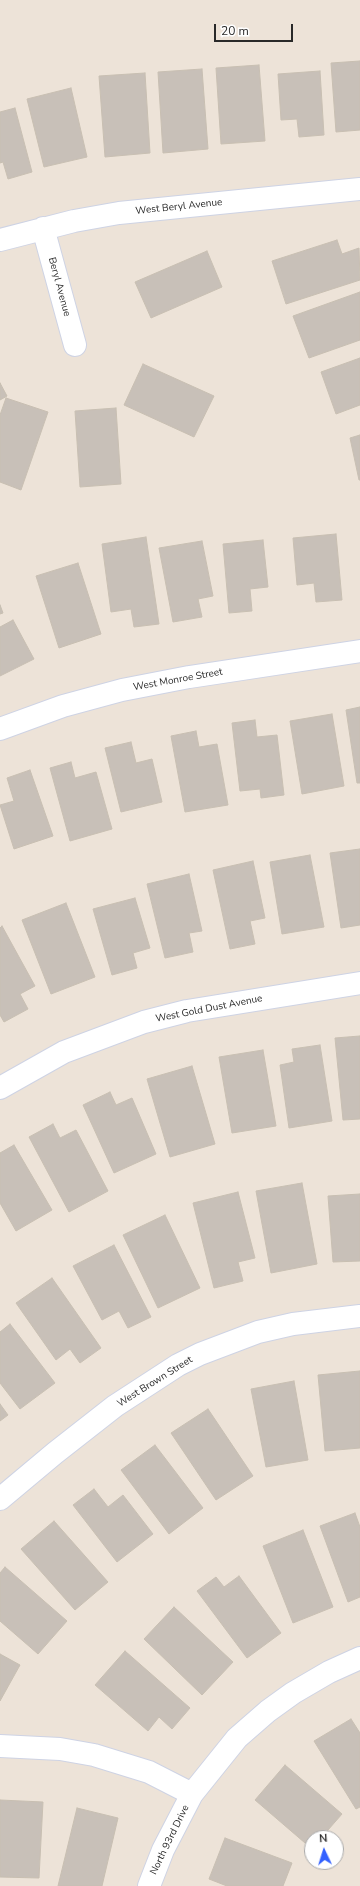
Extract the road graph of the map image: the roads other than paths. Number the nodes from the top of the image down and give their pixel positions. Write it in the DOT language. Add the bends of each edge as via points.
graph roads {
  1 [pos="360,188"];
  2 [pos="43,228"];
  3 [pos="0,240"];
  4 [pos="75,345"];
  5 [pos="360,651"];
  6 [pos="0,729"];
  7 [pos="360,983"];
  8 [pos="0,1088"];
  9 [pos="360,1316"];
  10 [pos="0,1499"];
  11 [pos="360,1658"];
  12 [pos="0,1746"];
  13 [pos="192,1794"];
  14 [pos="149,1886"];
  1 -- 2 [label="street, West Beryl Avenue" via="119,213"];
  2 -- 3 [label="street, West Beryl Avenue"];
  2 -- 4 [label="street, Beryl Avenue"];
  5 -- 6 [label="street, West Monroe Street" via="122,690 63,706"];
  7 -- 8 [label="street, West Gold Dust Avenue" via="187,1011 144,1022 64,1052"];
  9 -- 10 [label="street, West Brown Street" via="293,1324 258,1332 178,1365 115,1406"];
  11 -- 13 [label="street, North 93rd Drive" via="329,1672 268,1711 237,1738"];
  12 -- 13 [label="street" via="60,1749 94,1755 149,1772"];
  13 -- 14 [label="street, North 93rd Drive" via="163,1850"];
}
